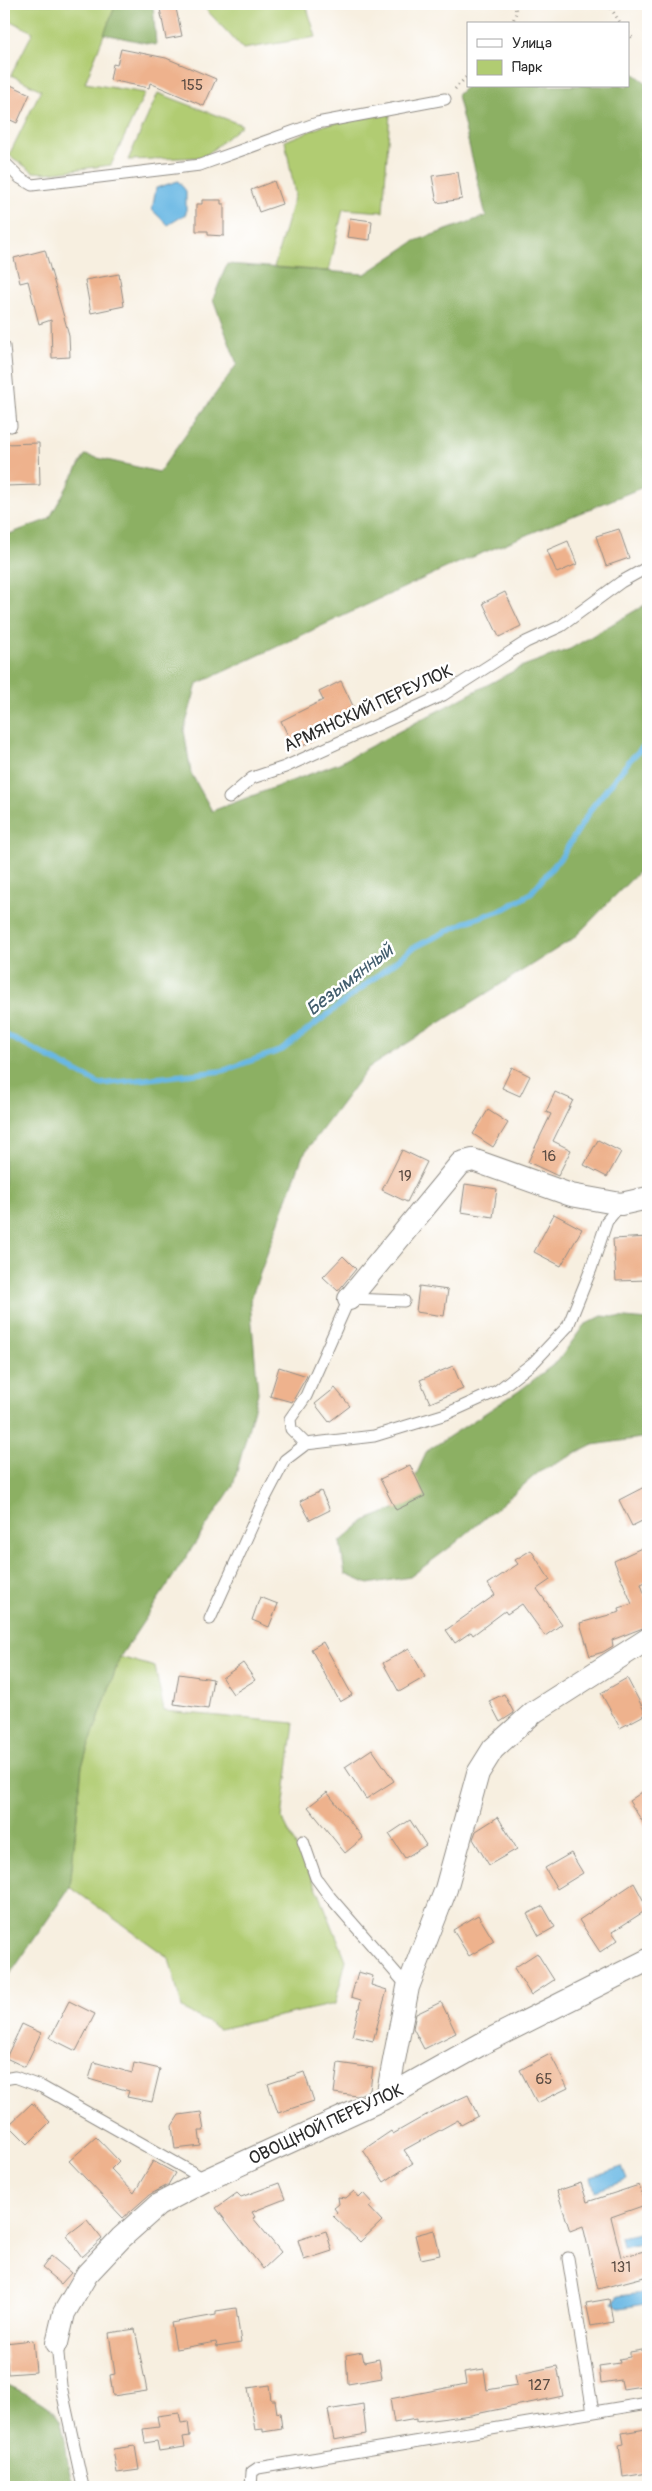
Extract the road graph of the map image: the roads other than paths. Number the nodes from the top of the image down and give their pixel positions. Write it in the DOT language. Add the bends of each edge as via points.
graph roads {
  1 [pos="445,99"];
  2 [pos="4,162"];
  3 [pos="4,346"];
  4 [pos="11,426"];
  5 [pos="648,567"];
  6 [pos="229,798"];
  7 [pos="648,1198"];
  8 [pos="621,1204"];
  9 [pos="349,1299"];
  10 [pos="404,1301"];
  11 [pos="306,1444"];
  12 [pos="210,1619"];
  13 [pos="648,1639"];
  14 [pos="303,1841"];
  15 [pos="648,1960"];
  16 [pos="408,1987"];
  17 [pos="4,2079"];
  18 [pos="387,2097"];
  19 [pos="206,2180"];
  20 [pos="568,2258"];
  21 [pos="57,2343"];
  22 [pos="648,2403"];
  23 [pos="593,2412"];
  24 [pos="84,2487"];
  25 [pos="251,2487"];
  1 -- 2 [label="lane" via="318,123 200,165 32,185"];
  3 -- 4 [label="lane"];
  5 -- 6 [label="lane, АРМЯНСКИЙ ПЕРЕУЛОК" via="621,582 561,626 526,642 443,695 285,767 252,778"];
  7 -- 8 [label="street"];
  8 -- 9 [label="street" via="570,1195 473,1160 461,1162"];
  8 -- 11 [label="lane" via="607,1221 568,1326 534,1362 497,1391 446,1414 374,1436"];
  9 -- 10 [label="lane"];
  9 -- 11 [label="lane" via="306,1396 290,1419 291,1430"];
  11 -- 12 [label="lane" via="285,1460"];
  13 -- 16 [label="street" via="534,1712 493,1749 478,1773 446,1889"];
  14 -- 16 [label="lane" via="316,1878"];
  15 -- 18 [label="street, ОВОЩНОЙ ПЕРЕУЛОК" via="485,2042"];
  16 -- 18 [label="street"];
  17 -- 19 [label="lane" via="15,2076 42,2087"];
  18 -- 19 [label="street, ОВОЩНОЙ ПЕРЕУЛОК"];
  19 -- 21 [label="street, ОВОЩНОЙ ПЕРЕУЛОК" via="158,2206 87,2274 64,2313"];
  20 -- 23 [label="lane"];
  21 -- 24 [label="lane" via="61,2386"];
  22 -- 23 [label="lane"];
  23 -- 25 [label="lane" via="258,2468 252,2472"];
}
